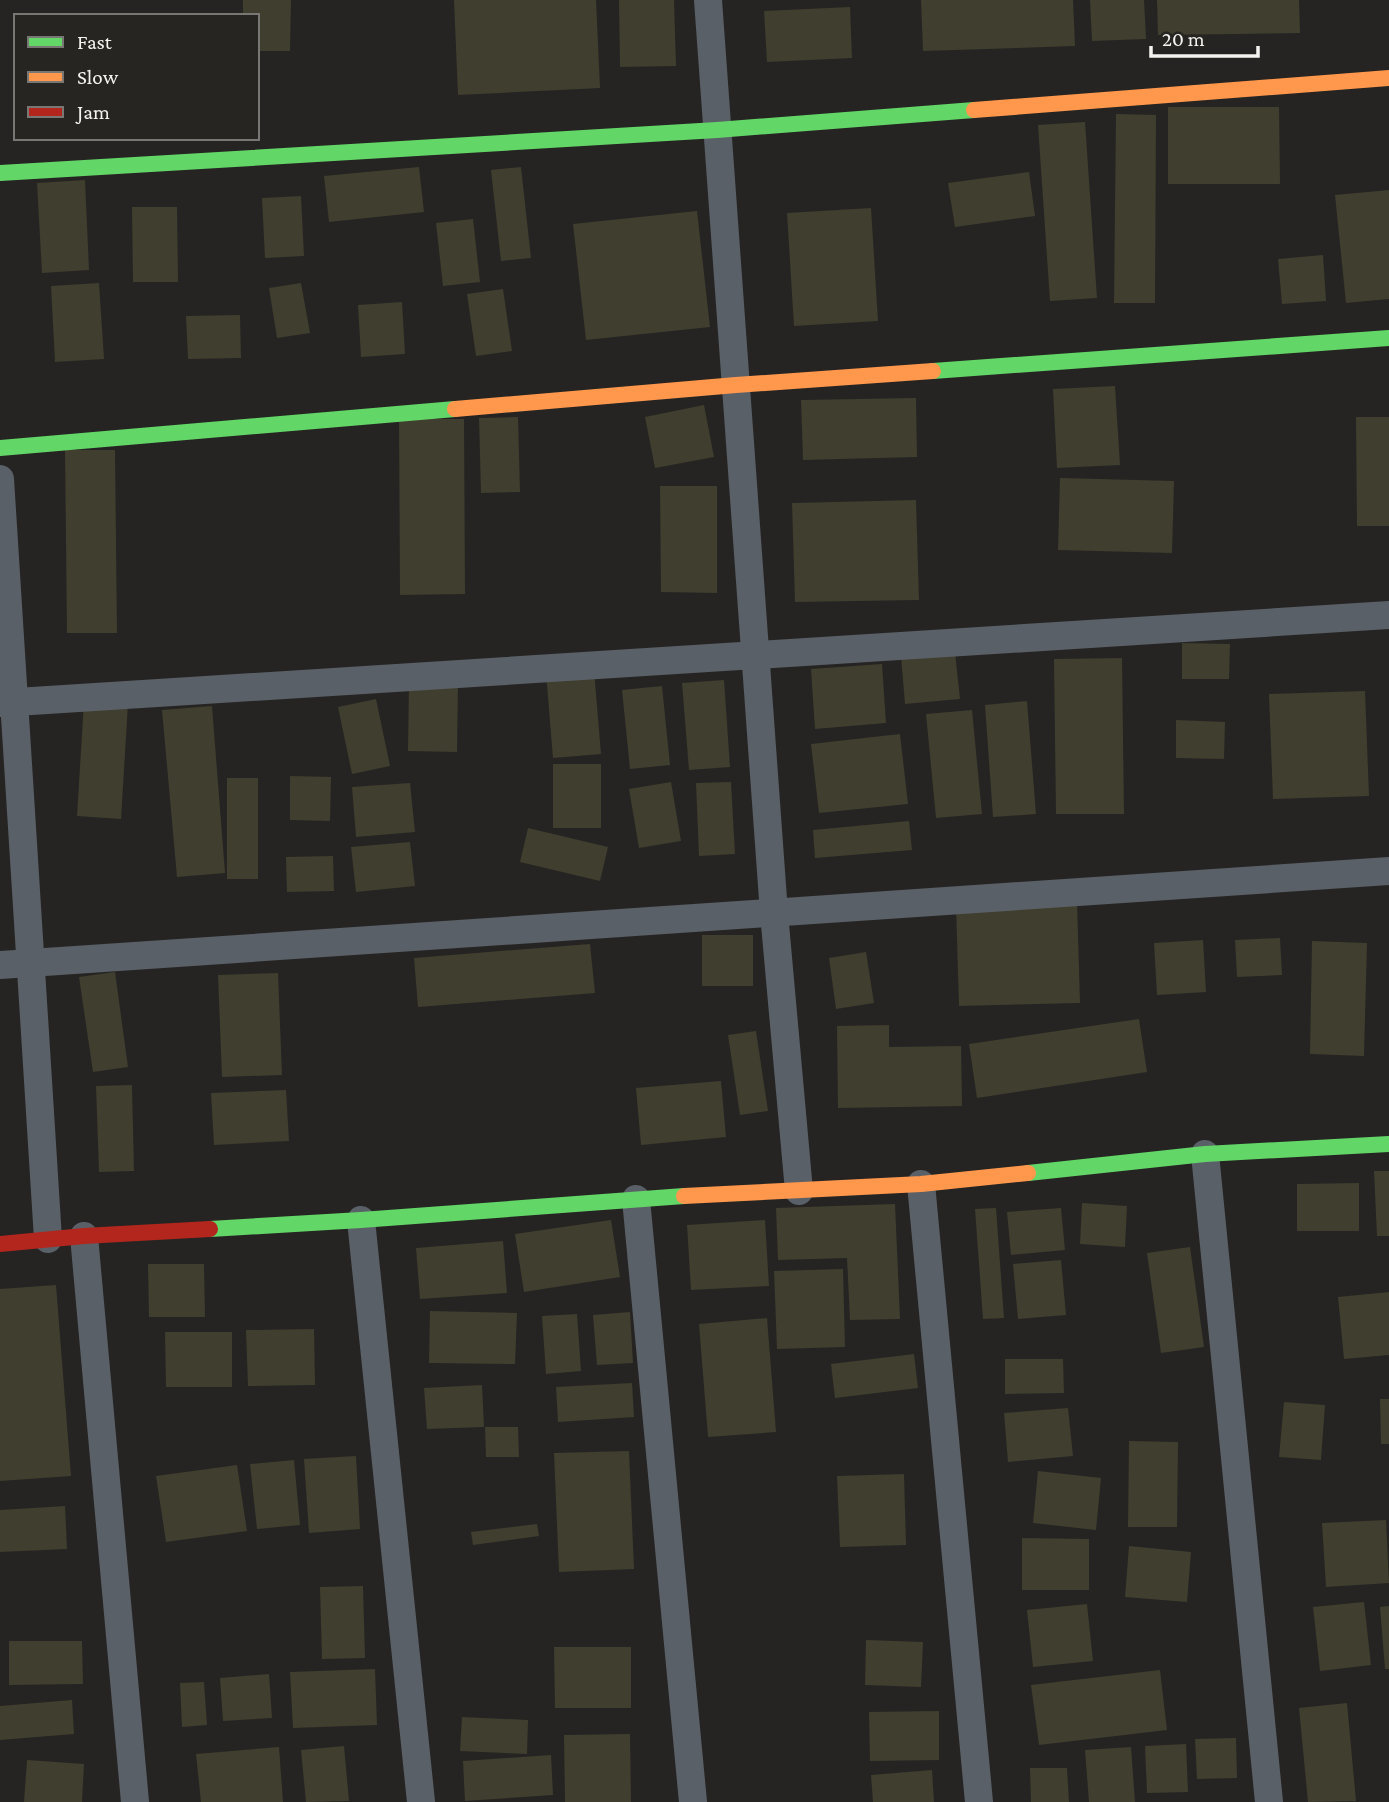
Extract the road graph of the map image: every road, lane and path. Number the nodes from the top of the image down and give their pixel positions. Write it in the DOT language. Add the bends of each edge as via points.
graph roads {
  1 [pos="708,0"];
  2 [pos="1389,78"];
  3 [pos="718,130"];
  4 [pos="0,173"];
  5 [pos="1389,338"];
  6 [pos="736,385"];
  7 [pos="0,448"];
  8 [pos="0,479"];
  9 [pos="1389,615"];
  10 [pos="755,655"];
  11 [pos="7,702"];
  12 [pos="1389,871"];
  13 [pos="774,913"];
  14 [pos="31,963"];
  15 [pos="0,965"];
  16 [pos="1389,1144"];
  17 [pos="1205,1154"];
  18 [pos="921,1184"];
  19 [pos="799,1191"];
  20 [pos="636,1199"];
  21 [pos="361,1220"];
  22 [pos="84,1236"];
  23 [pos="48,1239"];
  24 [pos="0,1244"];
  25 [pos="135,1802"];
  26 [pos="421,1802"];
  27 [pos="692,1802"];
  28 [pos="979,1802"];
  29 [pos="1269,1802"];
  1 -- 3 [label="street"];
  2 -- 3 [label="street"];
  3 -- 4 [label="street"];
  3 -- 6 [label="street"];
  5 -- 6 [label="street"];
  6 -- 7 [label="street"];
  6 -- 10 [label="street"];
  8 -- 11 [label="street"];
  9 -- 10 [label="street"];
  10 -- 11 [label="street"];
  10 -- 13 [label="street"];
  11 -- 14 [label="street"];
  12 -- 13 [label="street"];
  13 -- 14 [label="street"];
  13 -- 19 [label="street"];
  14 -- 15 [label="street"];
  14 -- 23 [label="street"];
  16 -- 17 [label="street"];
  17 -- 18 [label="street"];
  17 -- 29 [label="street"];
  18 -- 19 [label="street"];
  18 -- 28 [label="street"];
  19 -- 20 [label="street"];
  20 -- 21 [label="street"];
  20 -- 27 [label="street"];
  21 -- 22 [label="street"];
  21 -- 26 [label="street"];
  22 -- 23 [label="street"];
  22 -- 25 [label="street"];
  23 -- 24 [label="street"];
}
